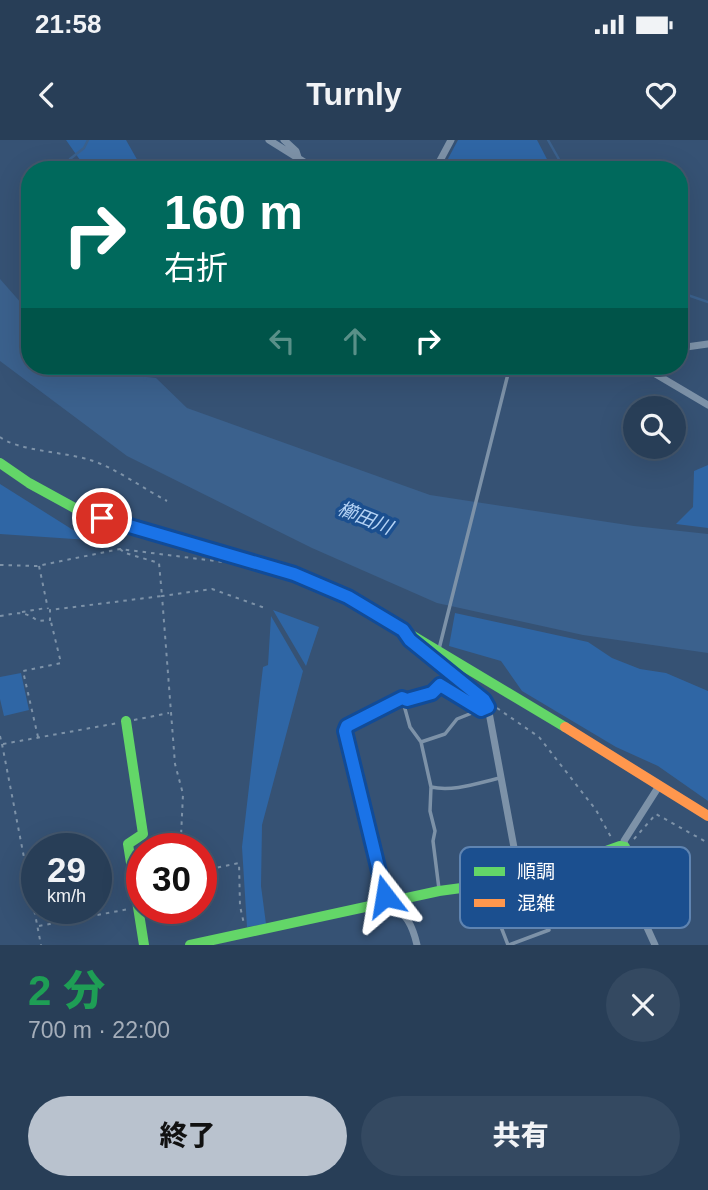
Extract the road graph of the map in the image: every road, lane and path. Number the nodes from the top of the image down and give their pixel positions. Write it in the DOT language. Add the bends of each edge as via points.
graph roads {
  1 [pos="270,140"];
  2 [pos="284,140"];
  3 [pos="451,140"];
  4 [pos="298,158"];
  5 [pos="303,161"];
  6 [pos="440,161"];
  7 [pos="708,344"];
  8 [pos="688,347"];
  9 [pos="508,375"];
  10 [pos="657,375"];
  11 [pos="708,405"];
  12 [pos="0,437"];
  13 [pos="0,463"];
  14 [pos="167,501"];
  15 [pos="120,549"];
  16 [pos="233,558"];
  17 [pos="0,565"];
  18 [pos="39,566"];
  19 [pos="162,596"];
  20 [pos="265,608"];
  21 [pos="49,609"];
  22 [pos="22,612"];
  23 [pos="0,616"];
  24 [pos="50,620"];
  25 [pos="403,630"];
  26 [pos="439,647"];
  27 [pos="402,698"];
  28 [pos="484,705"];
  29 [pos="171,713"];
  30 [pos="127,721"];
  31 [pos="0,736"];
  32 [pos="38,738"];
  33 [pos="421,742"];
  34 [pos="2,744"];
  35 [pos="4,759"];
  36 [pos="0,760"];
  37 [pos="500,778"];
  38 [pos="659,786"];
  39 [pos="431,787"];
  40 [pos="708,816"];
  41 [pos="143,833"];
  42 [pos="181,833"];
  43 [pos="708,842"];
  44 [pos="623,846"];
  45 [pos="516,847"];
  46 [pos="217,868"];
  47 [pos="460,888"];
  48 [pos="439,891"];
  49 [pos="388,904"];
  50 [pos="126,909"];
  51 [pos="140,924"];
  52 [pos="38,926"];
  53 [pos="501,928"];
  54 [pos="548,928"];
  55 [pos="647,928"];
  56 [pos="246,933"];
  57 [pos="41,945"];
  58 [pos="144,945"];
  59 [pos="190,945"];
  60 [pos="417,945"];
  61 [pos="508,945"];
  62 [pos="654,945"];
  1 -- 4 [label="street"];
  2 -- 4 [label="street"];
  3 -- 6 [label="street"];
  4 -- 5 [label="street"];
  7 -- 8 [label="street"];
  9 -- 26 [label="lane"];
  10 -- 11 [label="street"];
  12 -- 14 [label="path" via="90,460"];
  13 -- 16 [label="street" via="80,511"];
  15 -- 16 [label="path" via="220,563"];
  15 -- 18 [label="path"];
  15 -- 19 [label="path" via="159,563"];
  16 -- 25 [label="street" via="322,585"];
  17 -- 18 [label="path"];
  18 -- 21 [label="path"];
  19 -- 20 [label="path" via="212,589"];
  19 -- 21 [label="path"];
  19 -- 29 [label="path"];
  21 -- 22 [label="path"];
  21 -- 24 [label="path"];
  22 -- 23 [label="path"];
  22 -- 24 [label="path" via="38,621"];
  24 -- 32 [label="path" via="61,663 23,671"];
  25 -- 26 [label="street"];
  25 -- 28 [label="street"];
  26 -- 38 [label="street"];
  27 -- 28 [label="lane" via="432,693 440,685"];
  27 -- 33 [label="lane" via="410,727"];
  27 -- 49 [label="street" via="345,731"];
  28 -- 33 [label="lane" via="457,719 445,734"];
  28 -- 37 [label="street"];
  28 -- 44 [label="path" via="539,737 596,810 609,836"];
  29 -- 30 [label="path"];
  29 -- 42 [label="path" via="183,794"];
  30 -- 32 [label="path"];
  30 -- 41 [label="street"];
  31 -- 34 [label="path"];
  32 -- 34 [label="path"];
  33 -- 39 [label="lane"];
  34 -- 35 [label="path"];
  35 -- 36 [label="path"];
  35 -- 52 [label="path"];
  37 -- 39 [label="lane" via="453,788"];
  37 -- 45 [label="street"];
  38 -- 40 [label="street"];
  38 -- 44 [label="street"];
  39 -- 48 [label="lane"];
  43 -- 44 [label="path" via="656,814"];
  46 -- 56 [label="path" via="239,863"];
  47 -- 48 [label="street"];
  48 -- 49 [label="street"];
  49 -- 56 [label="street"];
  49 -- 60 [label="street" via="410,921"];
  50 -- 52 [label="path"];
  51 -- 58 [label="street"];
  52 -- 57 [label="path"];
  53 -- 61 [label="lane"];
  54 -- 61 [label="lane"];
  55 -- 62 [label="street"];
  56 -- 59 [label="street"];
}
